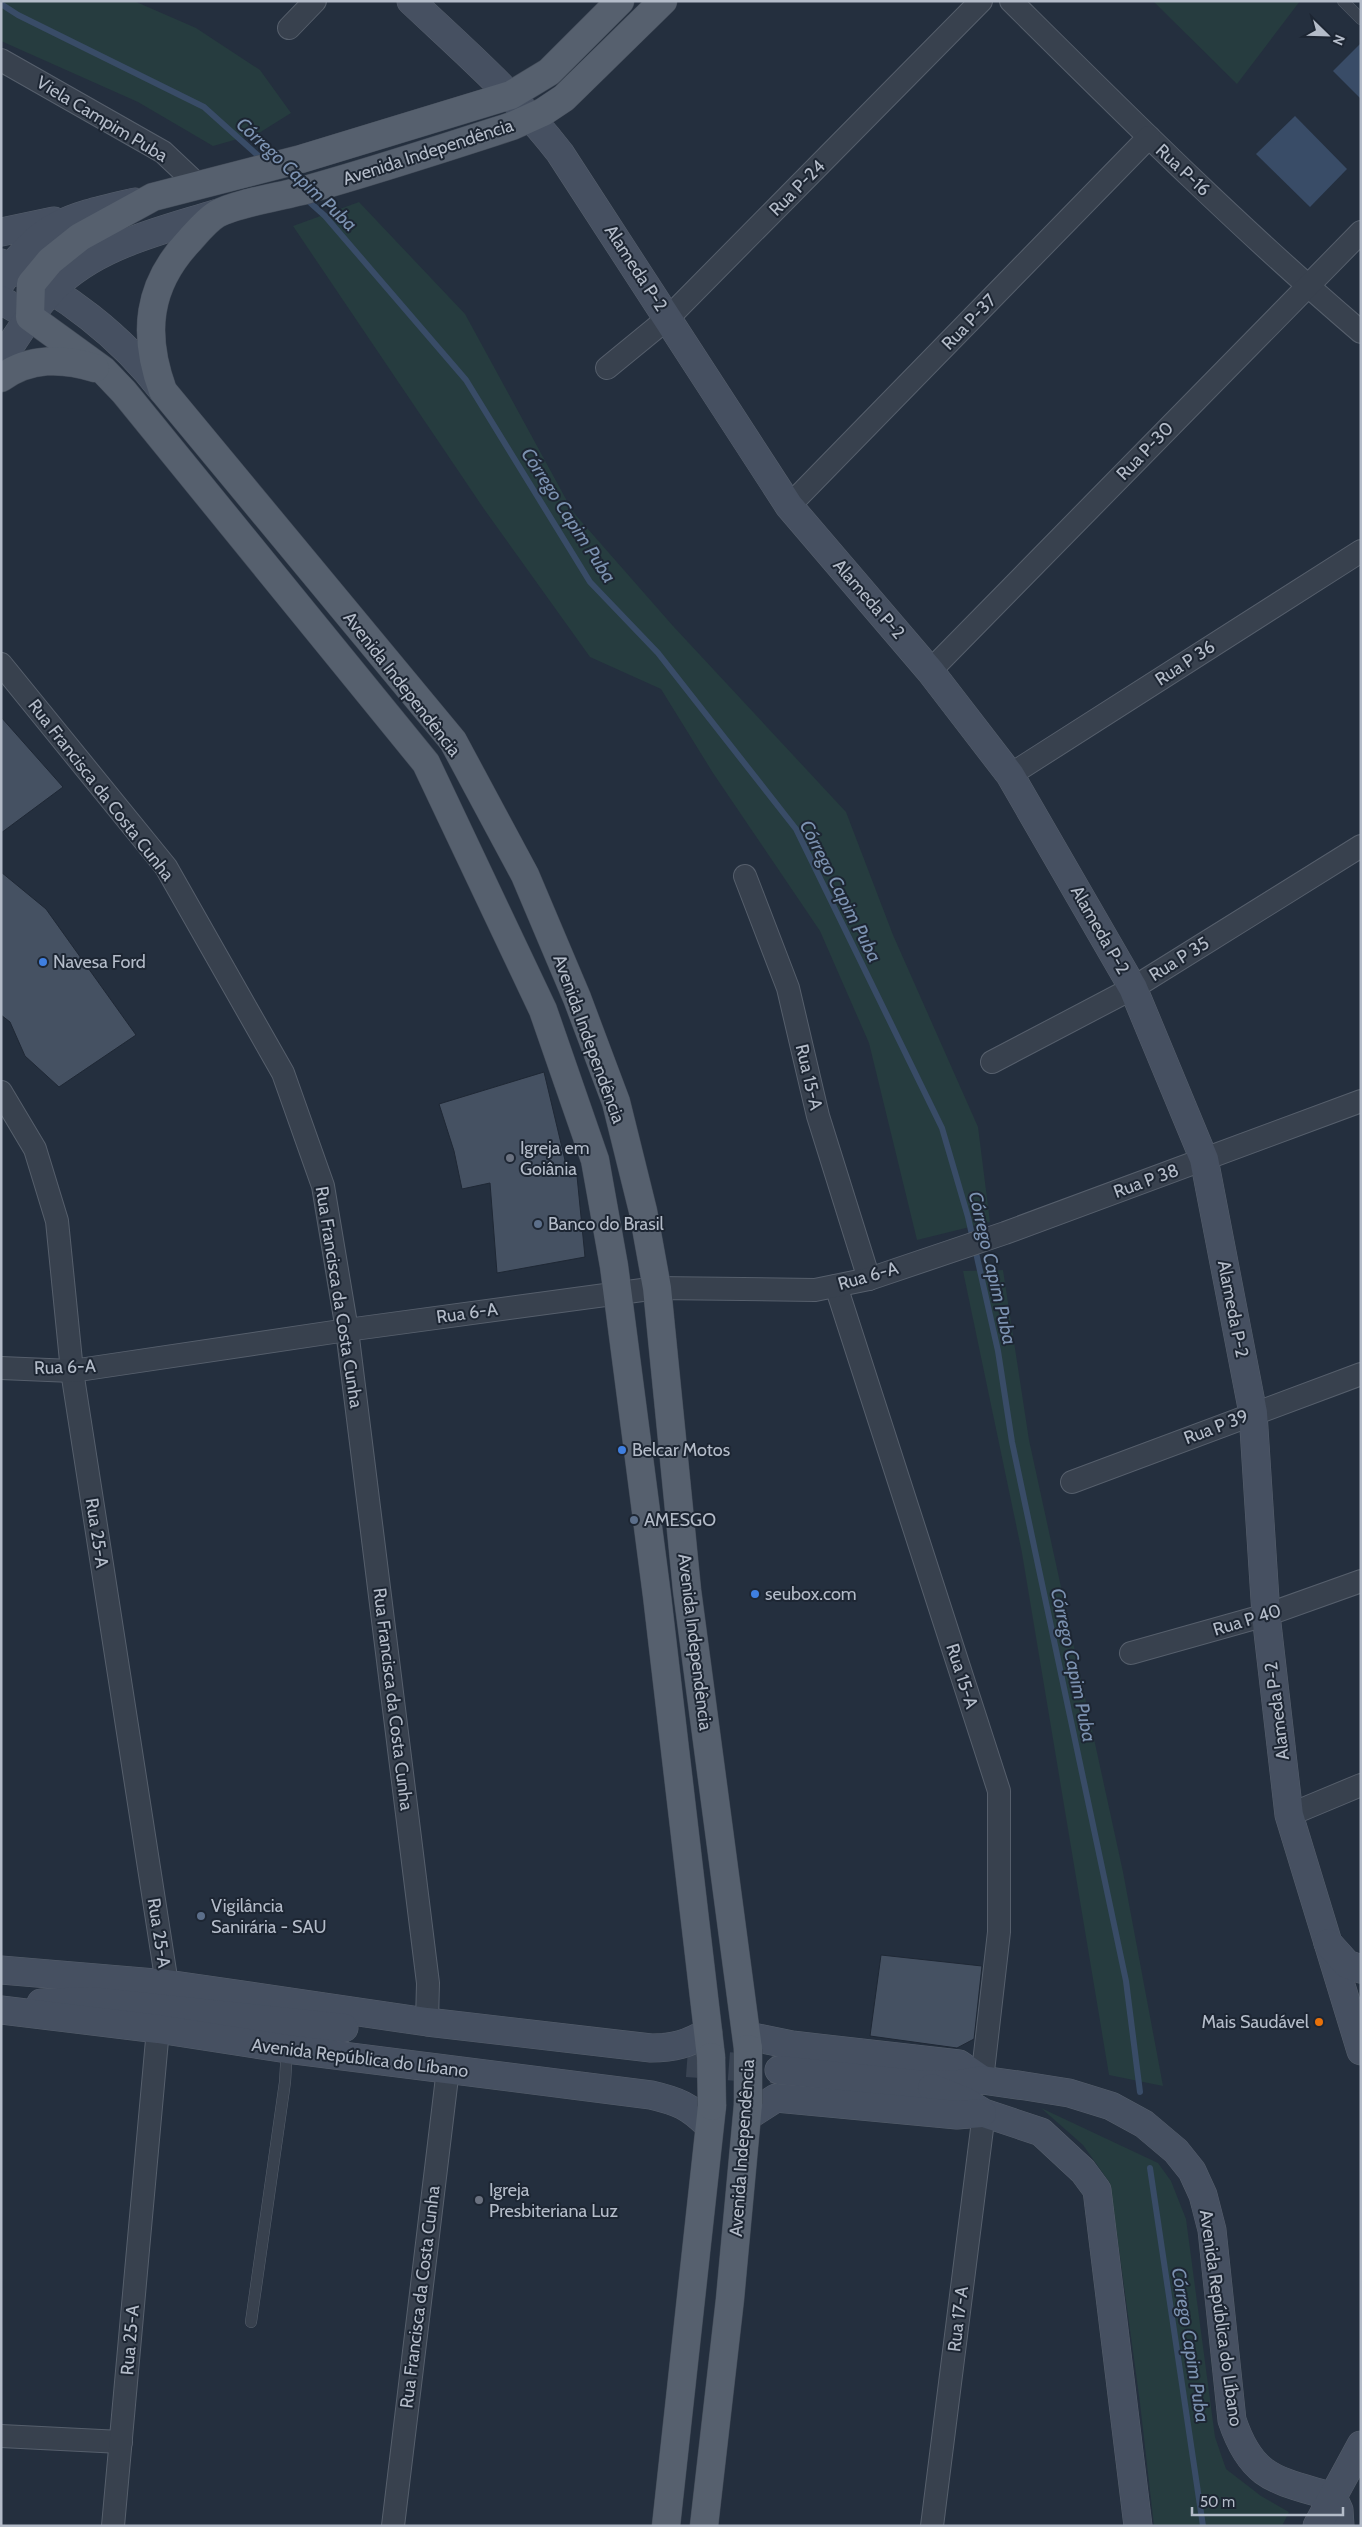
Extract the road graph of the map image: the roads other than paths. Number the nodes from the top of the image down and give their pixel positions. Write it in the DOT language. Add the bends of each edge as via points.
graph roads {
  1 [pos="315,1"];
  2 [pos="411,1"];
  3 [pos="620,1"];
  4 [pos="662,1"];
  5 [pos="981,1"];
  6 [pos="1011,1"];
  7 [pos="1343,1"];
  8 [pos="1361,19"];
  9 [pos="289,28"];
  10 [pos="1,60"];
  11 [pos="511,95"];
  12 [pos="533,118"];
  13 [pos="1149,137"];
  14 [pos="211,182"];
  15 [pos="153,197"];
  16 [pos="228,210"];
  17 [pos="80,215"];
  18 [pos="1,232"];
  19 [pos="1361,232"];
  20 [pos="20,276"];
  21 [pos="1306,285"];
  22 [pos="1,300"];
  23 [pos="30,317"];
  24 [pos="668,318"];
  25 [pos="1361,332"];
  26 [pos="1,362"];
  27 [pos="607,368"];
  28 [pos="102,370"];
  29 [pos="1,378"];
  30 [pos="163,391"];
  31 [pos="789,506"];
  32 [pos="1361,551"];
  33 [pos="1,664"];
  34 [pos="930,671"];
  35 [pos="452,742"];
  36 [pos="426,763"];
  37 [pos="1010,775"];
  38 [pos="1361,846"];
  39 [pos="745,876"];
  40 [pos="1133,988"];
  41 [pos="992,1062"];
  42 [pos="1,1092"];
  43 [pos="1361,1101"];
  44 [pos="1204,1160"];
  45 [pos="929,1257"];
  46 [pos="868,1280"];
  47 [pos="836,1286"];
  48 [pos="657,1288"];
  49 [pos="617,1292"];
  50 [pos="347,1330"];
  51 [pos="1,1368"];
  52 [pos="72,1371"];
  53 [pos="1361,1374"];
  54 [pos="1253,1413"];
  55 [pos="1072,1482"];
  56 [pos="1361,1581"];
  57 [pos="687,1590"];
  58 [pos="657,1596"];
  59 [pos="1266,1615"];
  60 [pos="1131,1653"];
  61 [pos="1361,1785"];
  62 [pos="1289,1815"];
  63 [pos="1326,1941"];
  64 [pos="1361,1969"];
  65 [pos="1,1970"];
  66 [pos="167,1984"];
  67 [pos="90,2001"];
  68 [pos="1,2004"];
  69 [pos="1,2010"];
  70 [pos="427,2022"];
  71 [pos="158,2029"];
  72 [pos="748,2043"];
  73 [pos="286,2049"];
  74 [pos="702,2051"];
  75 [pos="1361,2051"];
  76 [pos="448,2069"];
  77 [pos="779,2070"];
  78 [pos="982,2080"];
  79 [pos="924,2085"];
  80 [pos="748,2110"];
  81 [pos="984,2113"];
  82 [pos="711,2116"];
  83 [pos="251,2322"];
  84 [pos="1,2436"];
  85 [pos="121,2442"];
  86 [pos="1361,2445"];
  87 [pos="1333,2497"];
  88 [pos="667,2520"];
  89 [pos="705,2522"];
  90 [pos="113,2526"];
  91 [pos="393,2526"];
  92 [pos="932,2526"];
  93 [pos="1138,2526"];
  94 [pos="1317,2526"];
  95 [pos="1340,2526"];
  1 -- 9 [label="street"];
  2 -- 11 [label="street, Alameda P-2"];
  3 -- 11 [label="main road, Avenida Independência" via="549,72"];
  4 -- 12 [label="main road, Avenida Independência" via="564,98"];
  5 -- 24 [label="street, Rua P-24"];
  6 -- 13 [label="street, Rua P-16"];
  7 -- 8 [label="lane"];
  10 -- 14 [label="street, Viela Campim Puba"];
  11 -- 12 [label="street, Alameda P-2"];
  11 -- 14 [label="main road, Avenida Independência" via="301,159"];
  12 -- 16 [label="main road, Avenida Independência" via="308,190"];
  12 -- 24 [label="street, Alameda P-2" via="560,153"];
  13 -- 21 [label="street, Rua P-16"];
  13 -- 31 [label="street, Rua P-37"];
  14 -- 15 [label="main road, Avenida Independência"];
  15 -- 17 [label="street, Avenida Independência"];
  15 -- 20 [label="main road" via="72,242"];
  16 -- 20 [label="street, Avenida Independência" via="111,250 82,266"];
  16 -- 30 [label="main road" via="182,249 167,271 155,298 150,341"];
  17 -- 18 [label="street"];
  17 -- 20 [label="street, Avenida Independência" via="43,233 23,251"];
  19 -- 21 [label="street, Rua P-30"];
  20 -- 23 [label="main road" via="31,288"];
  20 -- 30 [label="street, Avenida Independência" via="88,317 136,358"];
  21 -- 25 [label="street, Rua P-16"];
  21 -- 34 [label="street, Rua P-30"];
  22 -- 23 [label="street, Avenida Independência"];
  23 -- 26 [label="street"];
  23 -- 28 [label="main road, Avenida Independência"];
  24 -- 27 [label="street, Rua P-24"];
  24 -- 31 [label="street, Alameda P-2"];
  28 -- 29 [label="main road" via="69,362 38,361"];
  28 -- 36 [label="main road, Avenida Independência" via="124,392"];
  30 -- 35 [label="main road, Avenida Independência"];
  31 -- 34 [label="street, Alameda P-2"];
  32 -- 37 [label="street, Rua P 36"];
  33 -- 50 [label="street, Rua Francisca da Costa Cunha" via="166,867 283,1073 323,1186"];
  34 -- 37 [label="street, Alameda P-2"];
  35 -- 36 [label="main road"];
  35 -- 48 [label="main road, Avenida Independência" via="525,876 577,998 616,1102 643,1211"];
  36 -- 49 [label="main road, Avenida Independência" via="543,1010 595,1160"];
  37 -- 40 [label="street, Alameda P-2"];
  38 -- 40 [label="street, Rua P 35"];
  39 -- 46 [label="street, Rua 15-A" via="788,988 818,1116"];
  40 -- 41 [label="street, Rua P 35"];
  40 -- 44 [label="street, Alameda P-2"];
  42 -- 52 [label="street, Rua 25-A" via="35,1149 57,1221"];
  43 -- 44 [label="street, Rua P 38"];
  44 -- 45 [label="street, Rua P 38" via="1005,1233"];
  44 -- 54 [label="street, Alameda P-2"];
  45 -- 46 [label="street, Rua 6-A"];
  46 -- 47 [label="street, Rua 6-A"];
  47 -- 48 [label="street, Rua 6-A" via="815,1290"];
  47 -- 78 [label="street, Rua 15-A" via="999,1791 999,1932"];
  48 -- 49 [label="street, Rua 6-A"];
  48 -- 57 [label="main road, Avenida Independência"];
  49 -- 50 [label="street, Rua 6-A"];
  49 -- 58 [label="main road, Avenida Independência"];
  50 -- 52 [label="street, Rua 6-A"];
  50 -- 70 [label="street, Rua Francisca da Costa Cunha" via="428,1984"];
  51 -- 52 [label="street, Rua 6-A"];
  52 -- 66 [label="street, Rua 25-A"];
  53 -- 54 [label="street, Rua P 39"];
  54 -- 55 [label="street, Rua P 39"];
  54 -- 59 [label="street, Alameda P-2"];
  56 -- 59 [label="street, Rua P 40"];
  57 -- 58 [label="main road"];
  57 -- 72 [label="main road, Avenida Independência"];
  58 -- 74 [label="main road, Avenida Independência"];
  59 -- 60 [label="street, Rua P 40"];
  59 -- 62 [label="street, Alameda P-2"];
  61 -- 62 [label="street"];
  62 -- 63 [label="street, Alameda P-2"];
  63 -- 64 [label="street" via="1347,1964"];
  63 -- 75 [label="street, Alameda P-2"];
  65 -- 66 [label="street, Avenida República do Líbano"];
  65 -- 67 [label="street, Avenida República do Líbano"];
  66 -- 70 [label="street, Avenida República do Líbano"];
  67 -- 68 [label="street, Avenida República do Líbano"];
  67 -- 74 [label="street, Avenida República do Líbano"];
  69 -- 71 [label="street, Avenida República do Líbano"];
  70 -- 74 [label="street, Avenida República do Líbano" via="651,2048 689,2043"];
  71 -- 73 [label="street, Avenida República do Líbano"];
  71 -- 85 [label="street, Rua 25-A"];
  72 -- 78 [label="street, Avenida República do Líbano" via="960,2064"];
  72 -- 80 [label="main road, Avenida Independência, bridge"];
  73 -- 76 [label="street, Avenida República do Líbano"];
  73 -- 83 [label="lane"];
  74 -- 82 [label="main road, Avenida Independência, bridge"];
  76 -- 82 [label="street, Avenida República do Líbano" via="651,2095"];
  76 -- 91 [label="street, Rua Francisca da Costa Cunha"];
  77 -- 79 [label="street, Avenida República do Líbano"];
  78 -- 79 [label="street, Avenida República do Líbano"];
  78 -- 87 [label="street, Avenida República do Líbano" via="1069,2093 1111,2106 1144,2124 1176,2150 1204,2195 1212,2230 1232,2420 1240,2443 1250,2461 1263,2472"];
  79 -- 81 [label="street, Avenida República do Líbano"];
  80 -- 81 [label="street, Avenida República do Líbano" via="776,2098 957,2115"];
  80 -- 89 [label="main road, Avenida Independência"];
  81 -- 92 [label="street, Rua 17-A"];
  81 -- 93 [label="street, Avenida República do Líbano" via="1041,2132 1077,2164 1097,2190"];
  82 -- 88 [label="main road, Avenida Independência"];
  84 -- 85 [label="street"];
  85 -- 90 [label="street, Rua 25-A"];
  86 -- 87 [label="street"];
  87 -- 94 [label="street"];
  87 -- 95 [label="street"];
  88 -- 89 [label="main road"];
}
